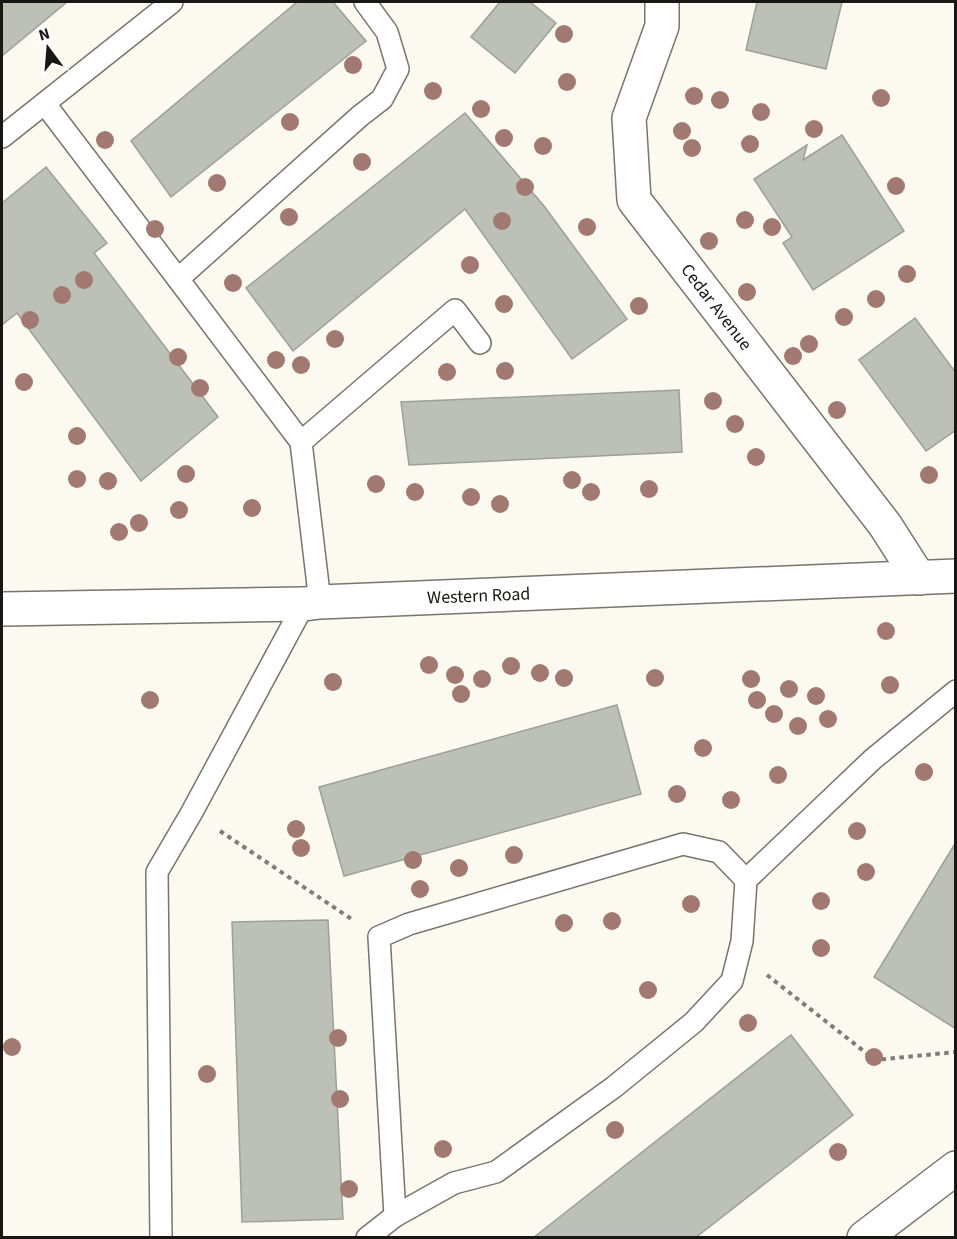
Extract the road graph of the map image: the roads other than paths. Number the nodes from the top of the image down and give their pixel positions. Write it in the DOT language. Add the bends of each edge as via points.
graph roads {
  1 [pos="172,2"];
  2 [pos="365,2"];
  3 [pos="662,2"];
  4 [pos="45,104"];
  5 [pos="2,138"];
  6 [pos="178,279"];
  7 [pos="480,343"];
  8 [pos="301,441"];
  9 [pos="956,576"];
  10 [pos="919,578"];
  11 [pos="312,603"];
  12 [pos="2,609"];
  13 [pos="956,691"];
  14 [pos="746,880"];
  15 [pos="956,1168"];
  16 [pos="395,1216"];
  17 [pos="161,1238"];
  18 [pos="368,1238"];
  19 [pos="864,1238"];
  1 -- 4 [label="lane"];
  2 -- 6 [label="lane" via="387,32 398,69 382,99"];
  3 -- 10 [label="main road, Cedar Avenue" via="662,26 629,118 634,200 885,525"];
  4 -- 5 [label="lane"];
  4 -- 6 [label="lane"];
  6 -- 8 [label="lane"];
  7 -- 8 [label="lane" via="455,310"];
  8 -- 11 [label="lane"];
  9 -- 10 [label="main road, Western Road"];
  10 -- 11 [label="main road, Western Road"];
  11 -- 12 [label="main road, Western Road"];
  11 -- 17 [label="lane" via="157,872"];
  13 -- 14 [label="lane" via="873,759"];
  14 -- 16 [label="lane" via="740,954 732,981 694,1022 614,1087 496,1172 454,1183"];
  14 -- 16 [label="lane" via="718,852 683,844 410,924 379,937"];
  15 -- 19 [label="main road"];
  16 -- 18 [label="lane"];
}
